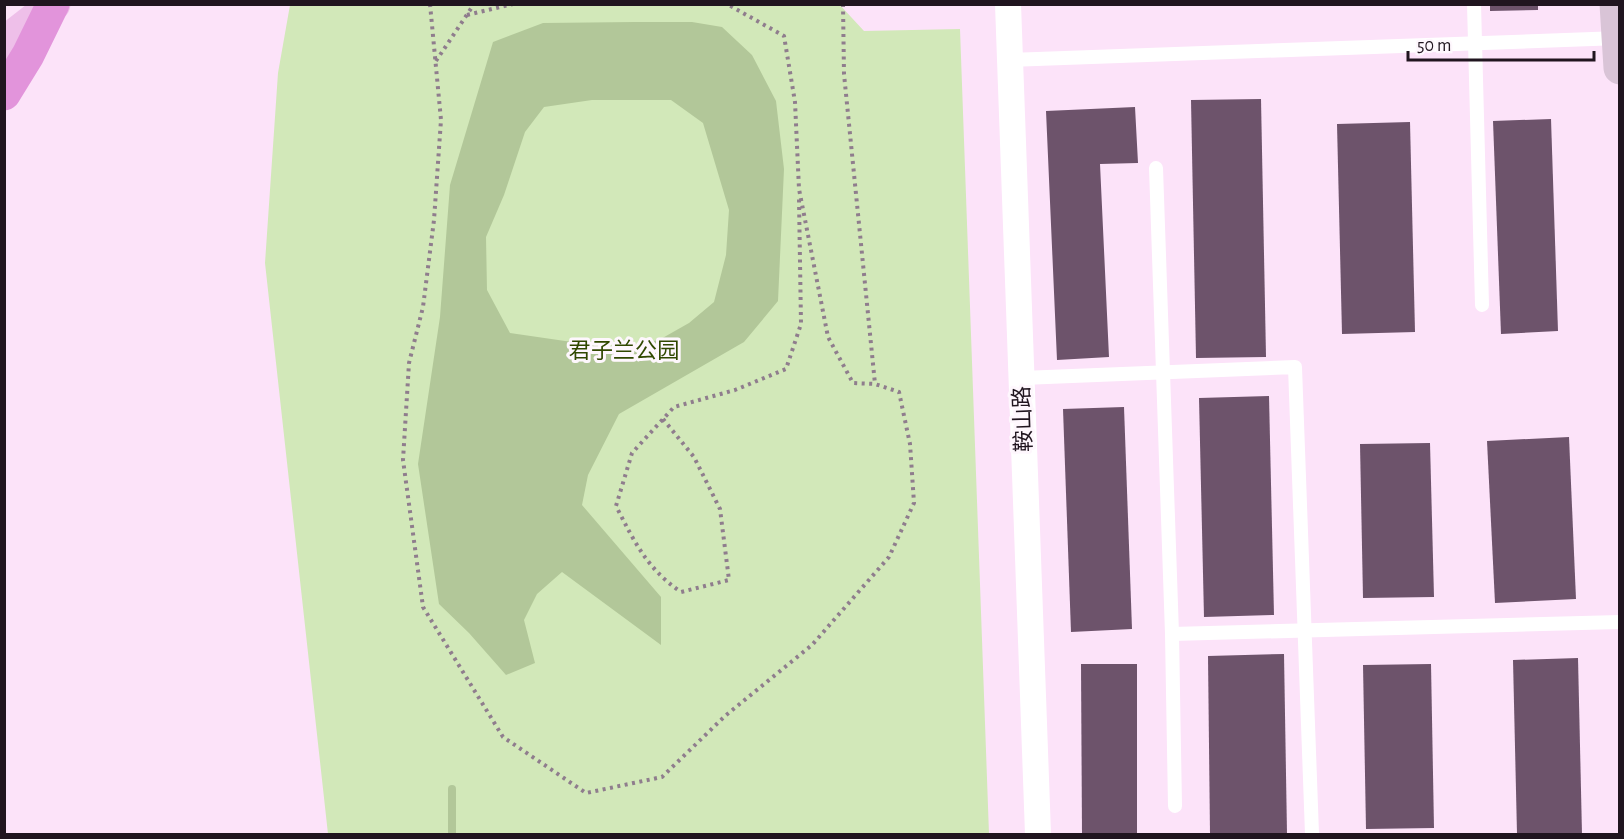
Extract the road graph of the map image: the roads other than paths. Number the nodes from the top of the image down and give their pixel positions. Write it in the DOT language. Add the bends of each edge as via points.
graph roads {
  1 [pos="53,4"];
  2 [pos="1008,4"];
  3 [pos="1474,4"];
  4 [pos="1616,4"];
  5 [pos="1476,42"];
  6 [pos="4,43"];
  7 [pos="1619,48"];
  8 [pos="1010,60"];
  9 [pos="4,94"];
  10 [pos="1156,168"];
  11 [pos="1482,305"];
  12 [pos="1163,373"];
  13 [pos="1022,378"];
  14 [pos="1620,622"];
  15 [pos="1305,631"];
  16 [pos="1172,634"];
  17 [pos="1175,806"];
  18 [pos="1038,834"];
  19 [pos="1312,834"];
  1 -- 6 [label="main road"];
  1 -- 9 [label="highway"];
  2 -- 8 [label="street, 鞍山路"];
  3 -- 5 [label="lane"];
  4 -- 7 [label="street"];
  5 -- 7 [label="lane"];
  5 -- 8 [label="lane"];
  5 -- 11 [label="lane"];
  8 -- 13 [label="street, 鞍山路"];
  10 -- 12 [label="lane"];
  12 -- 13 [label="lane"];
  12 -- 15 [label="lane" via="1295,367"];
  12 -- 16 [label="lane"];
  13 -- 18 [label="street, 鞍山路"];
  14 -- 15 [label="lane"];
  15 -- 16 [label="lane"];
  15 -- 19 [label="lane"];
  16 -- 17 [label="lane"];
}
